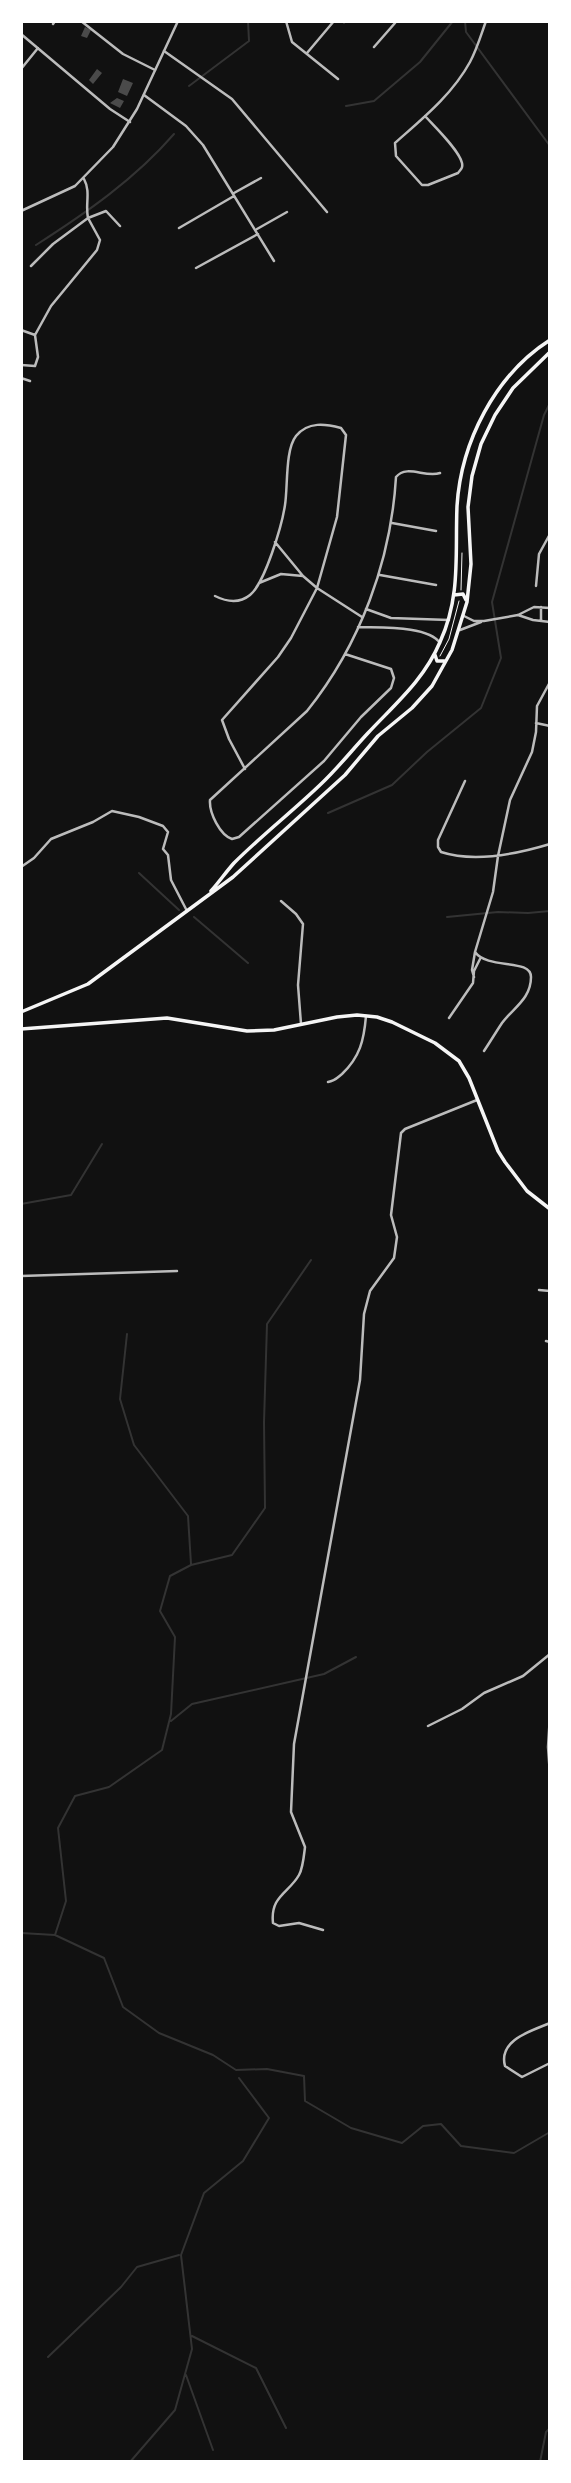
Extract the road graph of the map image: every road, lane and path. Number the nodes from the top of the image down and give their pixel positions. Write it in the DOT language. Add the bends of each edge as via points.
graph roads {
  1 [pos="81,21"];
  2 [pos="178,21"];
  3 [pos="286,21"];
  4 [pos="334,21"];
  5 [pos="486,21"];
  6 [pos="395,23"];
  7 [pos="21,34"];
  8 [pos="374,47"];
  9 [pos="38,48"];
  10 [pos="164,51"];
  11 [pos="307,54"];
  12 [pos="21,69"];
  13 [pos="155,70"];
  14 [pos="338,79"];
  15 [pos="144,94"];
  16 [pos="425,116"];
  17 [pos="130,122"];
  18 [pos="261,178"];
  19 [pos="84,179"];
  20 [pos="234,194"];
  21 [pos="21,211"];
  22 [pos="287,212"];
  23 [pos="327,212"];
  24 [pos="88,218"];
  25 [pos="120,226"];
  26 [pos="179,228"];
  27 [pos="258,231"];
  28 [pos="274,261"];
  29 [pos="31,266"];
  30 [pos="196,268"];
  31 [pos="21,330"];
  32 [pos="35,335"];
  33 [pos="550,340"];
  34 [pos="550,352"];
  35 [pos="21,365"];
  36 [pos="21,378"];
  37 [pos="30,381"];
  38 [pos="440,473"];
  39 [pos="391,523"];
  40 [pos="436,531"];
  41 [pos="550,534"];
  42 [pos="275,542"];
  43 [pos="461,548"];
  44 [pos="380,575"];
  45 [pos="303,576"];
  46 [pos="259,583"];
  47 [pos="436,585"];
  48 [pos="537,586"];
  49 [pos="317,588"];
  50 [pos="461,589"];
  51 [pos="454,595"];
  52 [pos="215,596"];
  53 [pos="460,596"];
  54 [pos="467,602"];
  55 [pos="541,607"];
  56 [pos="550,608"];
  57 [pos="366,609"];
  58 [pos="518,615"];
  59 [pos="464,616"];
  60 [pos="362,617"];
  61 [pos="449,620"];
  62 [pos="418,621"];
  63 [pos="484,621"];
  64 [pos="541,621"];
  65 [pos="550,622"];
  66 [pos="358,627"];
  67 [pos="460,629"];
  68 [pos="416,632"];
  69 [pos="440,643"];
  70 [pos="345,654"];
  71 [pos="435,655"];
  72 [pos="439,659"];
  73 [pos="447,660"];
  74 [pos="550,682"];
  75 [pos="536,723"];
  76 [pos="550,726"];
  77 [pos="245,769"];
  78 [pos="465,781"];
  79 [pos="550,844"];
  80 [pos="498,856"];
  81 [pos="21,867"];
  82 [pos="205,898"];
  83 [pos="281,901"];
  84 [pos="187,912"];
  85 [pos="475,952"];
  86 [pos="480,959"];
  87 [pos="474,977"];
  88 [pos="21,1012"];
  89 [pos="366,1016"];
  90 [pos="449,1018"];
  91 [pos="301,1024"];
  92 [pos="21,1029"];
  93 [pos="484,1051"];
  94 [pos="328,1082"];
  95 [pos="477,1100"];
  96 [pos="550,1209"];
  97 [pos="177,1271"];
  98 [pos="21,1276"];
  99 [pos="540,1290"];
  100 [pos="550,1291"];
  101 [pos="550,1654"];
  102 [pos="550,1715"];
  103 [pos="428,1726"];
  104 [pos="550,1774"];
  105 [pos="323,1930"];
  106 [pos="550,2023"];
  107 [pos="550,2063"];
  1 -- 13 [label="street" via="123,54"];
  2 -- 10 [label="street"];
  3 -- 11 [label="street" via="292,43"];
  4 -- 11 [label="street"];
  5 -- 16 [label="street" via="463,74"];
  6 -- 8 [label="street"];
  7 -- 9 [label="street"];
  9 -- 12 [label="street"];
  9 -- 17 [label="street"];
  10 -- 13 [label="street"];
  10 -- 23 [label="street" via="232,99"];
  11 -- 14 [label="street"];
  13 -- 15 [label="street"];
  15 -- 17 [label="street"];
  15 -- 20 [label="street" via="195,135"];
  16 -- 16 [label="street" via="394,147 396,156 420,184 428,186 458,173 462,166 454,149"];
  17 -- 19 [label="street"];
  18 -- 20 [label="street"];
  19 -- 21 [label="street"];
  19 -- 24 [label="street"];
  20 -- 26 [label="street"];
  20 -- 27 [label="street"];
  22 -- 27 [label="street"];
  24 -- 25 [label="street" via="106,211"];
  24 -- 29 [label="street"];
  24 -- 32 [label="street" via="99,245 51,306"];
  27 -- 28 [label="street"];
  27 -- 30 [label="street"];
  31 -- 32 [label="street"];
  32 -- 35 [label="street" via="38,362"];
  33 -- 51 [label="main road" via="499,390 468,449 458,496"];
  34 -- 54 [label="main road" via="523,376 502,404 476,460 468,507 471,564"];
  36 -- 37 [label="street"];
  38 -- 39 [label="street" via="398,474"];
  39 -- 40 [label="street"];
  39 -- 44 [label="street"];
  41 -- 48 [label="street" via="539,554"];
  42 -- 45 [label="street"];
  42 -- 46 [label="street"];
  42 -- 49 [label="street" via="285,506 293,441 313,425 341,428 346,435 337,517"];
  43 -- 50 [label="path"];
  44 -- 47 [label="street"];
  44 -- 57 [label="street"];
  45 -- 46 [label="street" via="281,574"];
  45 -- 49 [label="street"];
  46 -- 52 [label="street" via="240,601"];
  49 -- 60 [label="street"];
  49 -- 77 [label="street" via="278,657 223,716 222,724"];
  51 -- 54 [label="main road" via="463,594"];
  51 -- 61 [label="main road"];
  53 -- 72 [label="path"];
  54 -- 59 [label="main road"];
  55 -- 56 [label="street"];
  55 -- 58 [label="street"];
  55 -- 64 [label="street"];
  57 -- 60 [label="street"];
  57 -- 62 [label="street"];
  58 -- 63 [label="street"];
  58 -- 64 [label="street"];
  59 -- 63 [label="street"];
  59 -- 67 [label="main road"];
  60 -- 66 [label="street"];
  61 -- 62 [label="street"];
  61 -- 69 [label="main road"];
  62 -- 68 [label="street"];
  63 -- 67 [label="street"];
  64 -- 65 [label="street"];
  66 -- 68 [label="street"];
  66 -- 70 [label="street"];
  67 -- 73 [label="main road"];
  68 -- 69 [label="street"];
  69 -- 71 [label="main road"];
  70 -- 77 [label="street" via="307,711"];
  70 -- 77 [label="street" via="391,669 392,685 311,774 232,839 225,836 210,800"];
  71 -- 73 [label="main road" via="437,661"];
  71 -- 82 [label="main road" via="403,699 322,784 234,863"];
  73 -- 82 [label="main road" via="422,698 379,736 345,775"];
  74 -- 75 [label="street" via="537,706"];
  75 -- 76 [label="street"];
  75 -- 80 [label="street" via="532,752 513,788"];
  78 -- 80 [label="street" via="438,847 444,854"];
  79 -- 80 [label="street"];
  80 -- 85 [label="street" via="493,892"];
  81 -- 84 [label="street" via="51,839 118,811 166,828 163,849 171,880"];
  82 -- 84 [label="main road"];
  83 -- 91 [label="street" via="303,923 298,985"];
  84 -- 88 [label="main road" via="88,984"];
  85 -- 86 [label="street"];
  85 -- 87 [label="street"];
  86 -- 87 [label="street"];
  86 -- 93 [label="street" via="524,966 531,975 525,997"];
  87 -- 90 [label="street"];
  89 -- 91 [label="main road"];
  89 -- 94 [label="street" via="358,1056"];
  89 -- 95 [label="main road" via="392,1022 448,1051 459,1061"];
  91 -- 92 [label="main road" via="247,1031 167,1018"];
  95 -- 96 [label="main road" via="512,1174"];
  95 -- 105 [label="street" via="401,1133 391,1215 397,1236 394,1258 370,1292 364,1314 360,1380 294,1744 291,1812 304,1853 299,1875 279,1896 272,1918 279,1926 299,1923"];
  97 -- 98 [label="street"];
  99 -- 100 [label="street"];
  101 -- 103 [label="street" via="523,1675"];
  102 -- 104 [label="street"];
  106 -- 107 [label="street" via="523,2034 507,2047 503,2057 505,2066 522,2077"];
}
